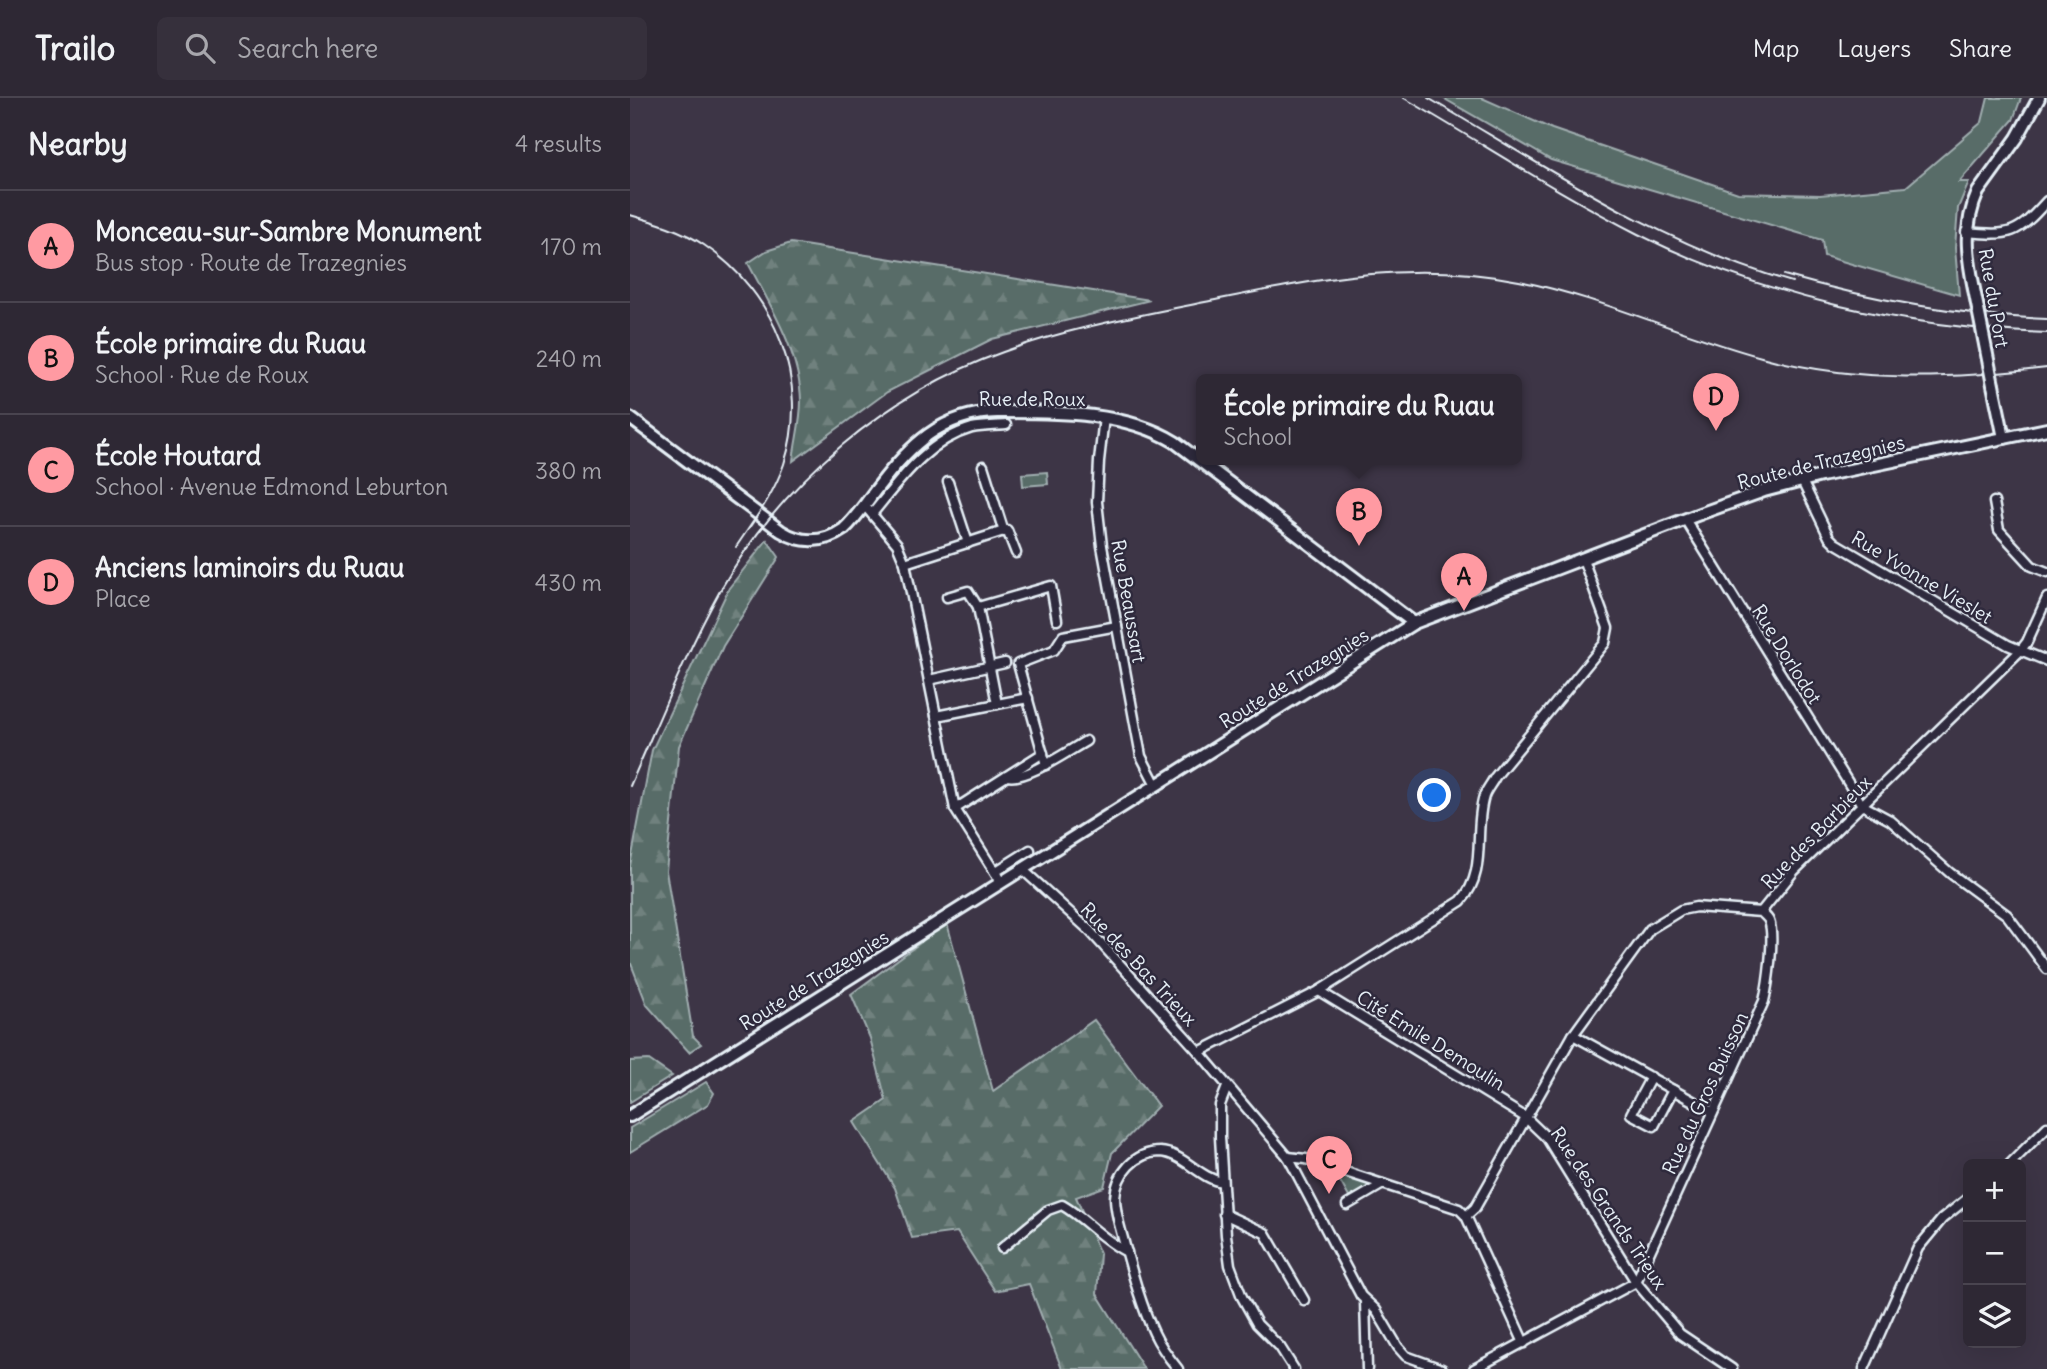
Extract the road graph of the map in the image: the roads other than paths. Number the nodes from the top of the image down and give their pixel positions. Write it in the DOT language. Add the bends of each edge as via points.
graph roads {
  1 [pos="2039,98"];
  2 [pos="2047,201"];
  3 [pos="1966,232"];
  4 [pos="1104,417"];
  5 [pos="630,418"];
  6 [pos="1006,425"];
  7 [pos="2047,429"];
  8 [pos="2004,438"];
  9 [pos="1196,458"];
  10 [pos="1205,465"];
  11 [pos="983,466"];
  12 [pos="1802,481"];
  13 [pos="948,482"];
  14 [pos="1994,502"];
  15 [pos="868,510"];
  16 [pos="1685,519"];
  17 [pos="1004,532"];
  18 [pos="968,543"];
  19 [pos="1016,553"];
  20 [pos="1583,558"];
  21 [pos="905,564"];
  22 [pos="2047,572"];
  23 [pos="947,597"];
  24 [pos="2047,598"];
  25 [pos="978,607"];
  26 [pos="1057,620"];
  27 [pos="1414,623"];
  28 [pos="1117,626"];
  29 [pos="2020,651"];
  30 [pos="2047,661"];
  31 [pos="1005,663"];
  32 [pos="989,667"];
  33 [pos="929,680"];
  34 [pos="1028,698"];
  35 [pos="997,704"];
  36 [pos="936,716"];
  37 [pos="1086,741"];
  38 [pos="1043,753"];
  39 [pos="1046,765"];
  40 [pos="1007,776"];
  41 [pos="1156,785"];
  42 [pos="1862,805"];
  43 [pos="955,809"];
  44 [pos="1030,850"];
  45 [pos="1022,869"];
  46 [pos="998,877"];
  47 [pos="1761,912"];
  48 [pos="2047,969"];
  49 [pos="1319,991"];
  50 [pos="1573,1035"];
  51 [pos="1199,1052"];
  52 [pos="1651,1077"];
  53 [pos="1227,1087"];
  54 [pos="1673,1090"];
  55 [pos="1713,1111"];
  56 [pos="630,1116"];
  57 [pos="1525,1117"];
  58 [pos="2047,1126"];
  59 [pos="1288,1157"];
  60 [pos="2015,1159"];
  61 [pos="1222,1182"];
  62 [pos="1383,1184"];
  63 [pos="1963,1202"];
  64 [pos="1347,1205"];
  65 [pos="1224,1214"];
  66 [pos="1466,1216"];
  67 [pos="1002,1248"];
  68 [pos="1127,1252"];
  69 [pos="1636,1282"];
  70 [pos="1304,1300"];
  71 [pos="1365,1301"];
  72 [pos="1524,1343"];
  73 [pos="1292,1368"];
  74 [pos="1178,1369"];
  75 [pos="1367,1369"];
  76 [pos="1442,1369"];
  77 [pos="1474,1369"];
  78 [pos="1732,1369"];
  79 [pos="1864,1369"];
  1 -- 3 [label="main road, Rue du Port" via="1978,192"];
  2 -- 3 [label="street" via="2007,234"];
  3 -- 8 [label="main road, Rue du Port, bridge"];
  4 -- 9 [label="main road, Rue de Roux" via="1146,428"];
  4 -- 15 [label="main road, Rue de Roux" via="997,412 959,419 912,446"];
  4 -- 28 [label="street, Rue Beaussart" via="1097,502"];
  5 -- 15 [label="main road, Rue de Roux" via="792,537 830,537"];
  6 -- 15 [label="street, Rue de Roux" via="972,428 939,443"];
  7 -- 8 [label="main road, Route de Trazegnies"];
  8 -- 12 [label="main road, Route de Trazegnies"];
  10 -- 27 [label="main road, Rue de Roux"];
  11 -- 17 [label="street"];
  12 -- 16 [label="main road, Route de Trazegnies"];
  12 -- 29 [label="street, Rue Yvonne Vieslet" via="1835,543"];
  13 -- 18 [label="street"];
  14 -- 22 [label="street" via="1999,530 2032,566"];
  15 -- 21 [label="street" via="897,544"];
  16 -- 20 [label="main road, Route de Trazegnies"];
  16 -- 42 [label="street, Rue Dorlodot"];
  17 -- 18 [label="street"];
  17 -- 19 [label="street" via="1007,530"];
  18 -- 21 [label="street"];
  20 -- 27 [label="main road, Route de Trazegnies"];
  20 -- 49 [label="street" via="1608,628 1605,643 1484,796 1471,890 1461,901"];
  21 -- 33 [label="street"];
  23 -- 25 [label="street" via="968,591"];
  24 -- 29 [label="street, Rue des Barbieux"];
  25 -- 26 [label="street" via="1051,586"];
  25 -- 32 [label="street"];
  27 -- 41 [label="main road, Route de Trazegnies"];
  28 -- 34 [label="street" via="1063,636 1054,650 1018,664"];
  28 -- 41 [label="street, Rue Beaussart" via="1141,756"];
  29 -- 30 [label="street, Rue Yvonne Vieslet"];
  29 -- 42 [label="street, Rue des Barbieux"];
  31 -- 32 [label="street"];
  32 -- 33 [label="street"];
  32 -- 35 [label="street"];
  33 -- 36 [label="street"];
  34 -- 35 [label="street"];
  34 -- 38 [label="street"];
  35 -- 36 [label="street"];
  36 -- 43 [label="street"];
  37 -- 39 [label="street"];
  38 -- 39 [label="street"];
  38 -- 40 [label="street"];
  39 -- 40 [label="street" via="1015,778"];
  40 -- 43 [label="street"];
  41 -- 45 [label="main road, Route de Trazegnies"];
  42 -- 47 [label="street, Rue des Barbieux" via="1781,885"];
  42 -- 48 [label="street" via="1889,820 2007,915"];
  43 -- 46 [label="street"];
  44 -- 46 [label="street"];
  45 -- 46 [label="main road, Route de Trazegnies"];
  45 -- 51 [label="street, Rue des Bas Trieux" via="1089,930"];
  46 -- 56 [label="main road, Route de Trazegnies"];
  47 -- 50 [label="street, Rue des Barbieux" via="1696,907 1665,918 1643,936"];
  47 -- 55 [label="street, Rue du Gros Buisson" via="1770,929 1769,982"];
  49 -- 51 [label="street"];
  49 -- 57 [label="street, Cité Emile Demoulin"];
  50 -- 52 [label="street"];
  50 -- 57 [label="street, Rue des Barbieux"];
  51 -- 53 [label="street, Rue des Bas Trieux"];
  52 -- 54 [label="street"];
  52 -- 54 [label="street" via="1631,1114 1654,1126"];
  53 -- 59 [label="street, Rue des Bas Trieux"];
  53 -- 61 [label="street" via="1220,1105"];
  54 -- 55 [label="street"];
  55 -- 69 [label="street, Rue du Gros Buisson"];
  57 -- 66 [label="street, Rue des Barbieux" via="1475,1208"];
  57 -- 69 [label="street, Rue des Grands Trieux" via="1547,1138"];
  58 -- 60 [label="street"];
  59 -- 62 [label="street"];
  59 -- 71 [label="street, Rue des Bas Trieux"];
  61 -- 65 [label="street"];
  61 -- 68 [label="street" via="1170,1154 1138,1158 1126,1168 1115,1198"];
  62 -- 64 [label="street"];
  62 -- 66 [label="street" via="1460,1209"];
  63 -- 79 [label="street" via="1918,1248"];
  65 -- 70 [label="street" via="1265,1233"];
  65 -- 73 [label="street" via="1230,1265 1242,1297"];
  66 -- 72 [label="street"];
  67 -- 68 [label="street" via="1048,1210 1062,1205"];
  68 -- 74 [label="street" via="1154,1335"];
  69 -- 72 [label="street"];
  69 -- 78 [label="street, Rue des Grands Trieux" via="1680,1334"];
  71 -- 75 [label="street"];
  71 -- 76 [label="street, Rue des Bas Trieux" via="1406,1356"];
  72 -- 77 [label="street"];
}
